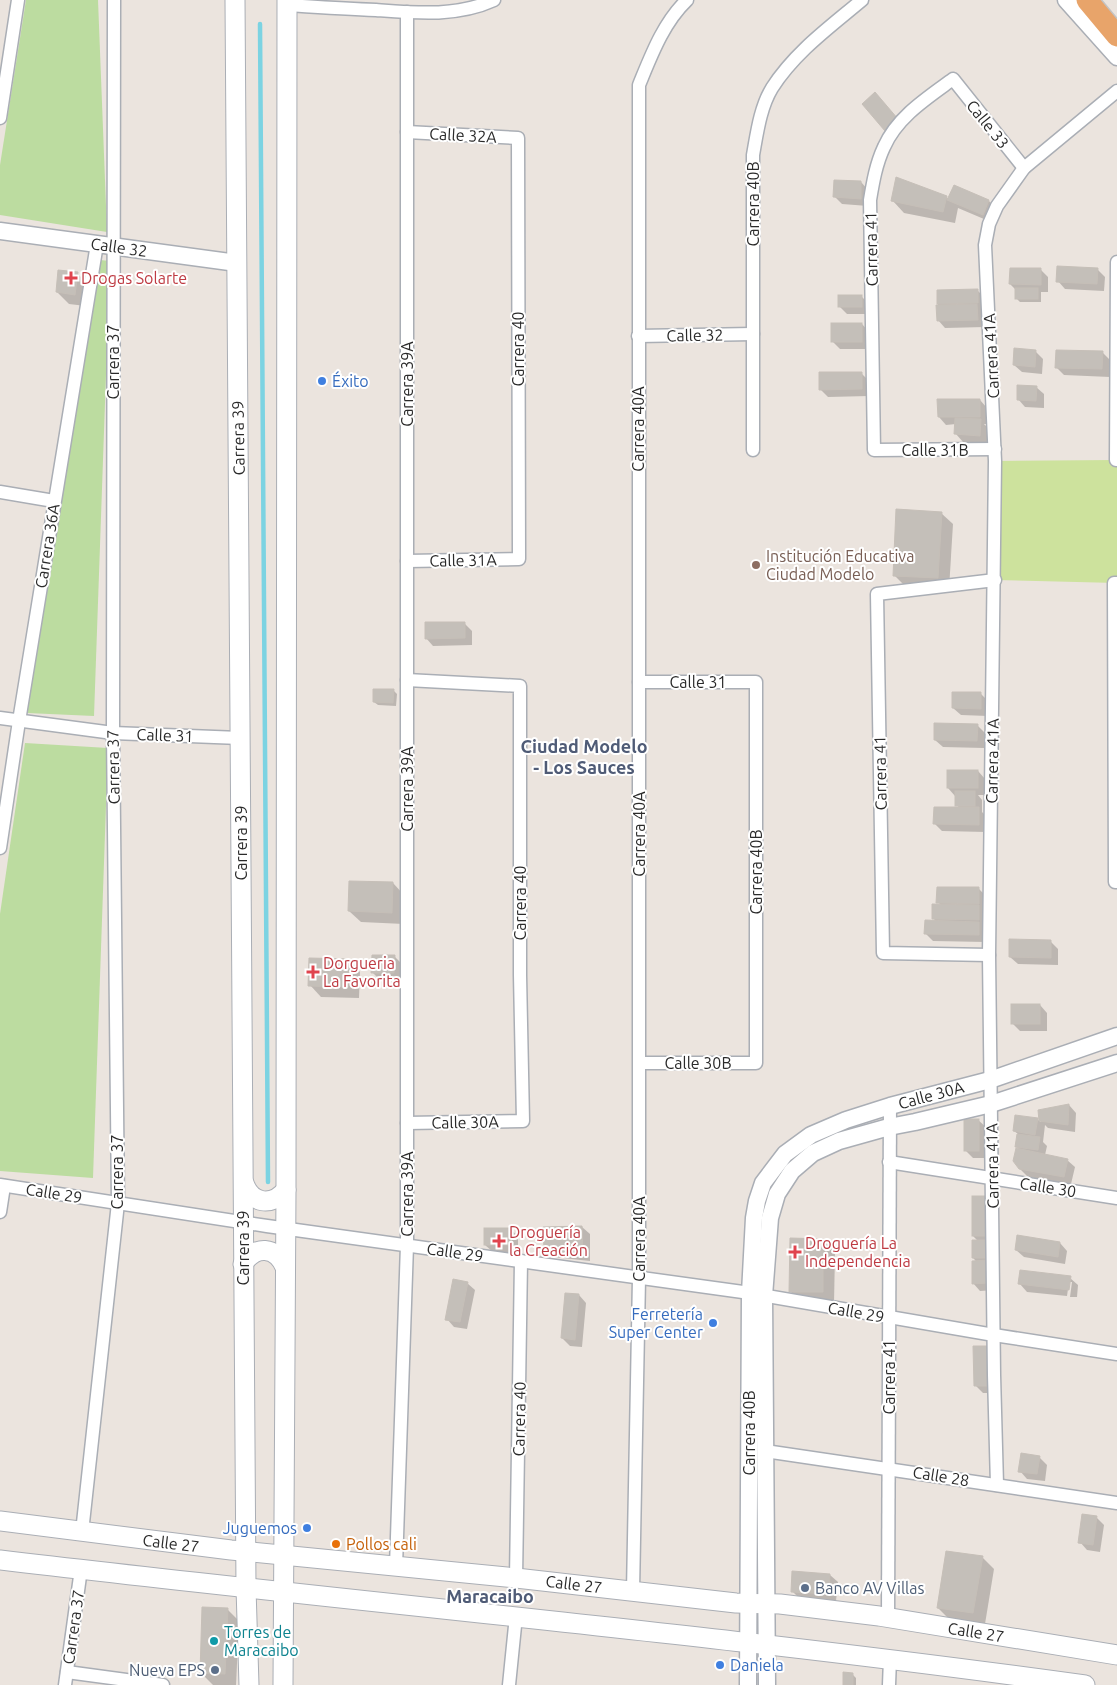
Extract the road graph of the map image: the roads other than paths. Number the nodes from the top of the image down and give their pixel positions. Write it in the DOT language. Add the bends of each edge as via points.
graph roads {
  1 [pos="18,0"];
  2 [pos="114,0"];
  3 [pos="494,0"];
  4 [pos="687,0"];
  5 [pos="862,0"];
  6 [pos="1066,0"];
  7 [pos="1087,0"];
  8 [pos="236,2"];
  9 [pos="287,2"];
  10 [pos="406,12"];
  11 [pos="1117,36"];
  12 [pos="1117,57"];
  13 [pos="953,80"];
  14 [pos="1117,91"];
  15 [pos="0,118"];
  16 [pos="407,132"];
  17 [pos="518,138"];
  18 [pos="1024,168"];
  19 [pos="0,231"];
  20 [pos="105,245"];
  21 [pos="1117,262"];
  22 [pos="237,263"];
  23 [pos="753,334"];
  24 [pos="638,336"];
  25 [pos="995,449"];
  26 [pos="753,450"];
  27 [pos="874,450"];
  28 [pos="1116,460"];
  29 [pos="0,492"];
  30 [pos="54,501"];
  31 [pos="518,559"];
  32 [pos="407,561"];
  33 [pos="995,580"];
  34 [pos="1116,583"];
  35 [pos="407,680"];
  36 [pos="640,682"];
  37 [pos="756,682"];
  38 [pos="0,718"];
  39 [pos="19,721"];
  40 [pos="113,733"];
  41 [pos="240,738"];
  42 [pos="0,848"];
  43 [pos="1116,882"];
  44 [pos="989,955"];
  45 [pos="1117,1036"];
  46 [pos="640,1063"];
  47 [pos="756,1063"];
  48 [pos="1117,1063"];
  49 [pos="990,1080"];
  50 [pos="990,1104"];
  51 [pos="890,1106"];
  52 [pos="522,1121"];
  53 [pos="407,1123"];
  54 [pos="890,1127"];
  55 [pos="889,1162"];
  56 [pos="992,1179"];
  57 [pos="244,1183"];
  58 [pos="764,1183"];
  59 [pos="2,1186"];
  60 [pos="286,1190"];
  61 [pos="777,1194"];
  62 [pos="1117,1198"];
  63 [pos="118,1203"];
  64 [pos="0,1212"];
  65 [pos="243,1222"];
  66 [pos="285,1228"];
  67 [pos="407,1245"];
  68 [pos="521,1261"];
  69 [pos="243,1264"];
  70 [pos="285,1266"];
  71 [pos="639,1278"];
  72 [pos="757,1294"];
  73 [pos="889,1318"];
  74 [pos="994,1335"];
  75 [pos="1117,1354"];
  76 [pos="765,1450"];
  77 [pos="889,1468"];
  78 [pos="996,1485"];
  79 [pos="1117,1503"];
  80 [pos="0,1521"];
  81 [pos="82,1532"];
  82 [pos="245,1552"];
  83 [pos="284,1555"];
  84 [pos="0,1560"];
  85 [pos="396,1566"];
  86 [pos="81,1569"];
  87 [pos="516,1578"];
  88 [pos="246,1588"];
  89 [pos="633,1591"];
  90 [pos="284,1592"];
  91 [pos="757,1603"];
  92 [pos="516,1616"];
  93 [pos="888,1618"];
  94 [pos="757,1644"];
  95 [pos="1117,1655"];
  96 [pos="890,1659"];
  97 [pos="66,1672"];
  98 [pos="998,1679"];
  99 [pos="65,1685"];
  100 [pos="163,1685"];
  101 [pos="249,1685"];
  102 [pos="283,1685"];
  103 [pos="509,1685"];
  104 [pos="748,1685"];
  105 [pos="767,1685"];
  106 [pos="889,1685"];
  107 [pos="1085,1685"];
  1 -- 15 [label="street"];
  2 -- 20 [label="street, Carrera 37"];
  3 -- 10 [label="street" via="451,12"];
  4 -- 24 [label="street, Carrera 40A" via="676,10 654,48 639,86"];
  5 -- 23 [label="street, Carrera 40B" via="798,54 771,90 760,120 753,154"];
  6 -- 12 [label="street"];
  7 -- 11 [label="highway"];
  8 -- 22 [label="main road, Carrera 39"];
  9 -- 10 [label="street"];
  9 -- 60 [label="main road"];
  10 -- 16 [label="street, Carrera 39A"];
  13 -- 18 [label="street, Calle 33"];
  13 -- 27 [label="street, Carrera 41" via="898,125 884,146 875,173 870,200"];
  14 -- 18 [label="street, Carrera 41A"];
  16 -- 17 [label="street, Calle 32A"];
  16 -- 32 [label="street, Carrera 39A"];
  17 -- 31 [label="street, Carrera 40"];
  18 -- 25 [label="street, Carrera 41A" via="997,206 989,224 986,246"];
  19 -- 20 [label="street, Calle 32"];
  20 -- 22 [label="street, Calle 32"];
  20 -- 30 [label="street, Carrera 36A"];
  20 -- 40 [label="street, Carrera 37"];
  21 -- 28 [label="street"];
  22 -- 41 [label="main road, Carrera 39"];
  23 -- 24 [label="street, Calle 32"];
  23 -- 26 [label="street, Carrera 40B"];
  24 -- 36 [label="street, Carrera 40A"];
  25 -- 27 [label="street, Calle 31B"];
  25 -- 33 [label="street, Carrera 41A"];
  29 -- 30 [label="street"];
  30 -- 39 [label="street, Carrera 36A"];
  31 -- 32 [label="street, Calle 31A"];
  32 -- 35 [label="street, Carrera 39A"];
  33 -- 44 [label="street, Carrera 41A"];
  33 -- 44 [label="street, Carrera 41" via="877,594 883,953"];
  34 -- 43 [label="street"];
  35 -- 52 [label="street, Carrera 40" via="520,686"];
  35 -- 53 [label="street, Carrera 39A"];
  36 -- 37 [label="street, Calle 31"];
  36 -- 46 [label="street, Carrera 40A"];
  37 -- 47 [label="street, Carrera 40B"];
  38 -- 39 [label="street, Calle 31"];
  39 -- 40 [label="street, Calle 31"];
  39 -- 42 [label="street, Carrera 36A"];
  40 -- 41 [label="street, Calle 31"];
  40 -- 63 [label="street, Carrera 37"];
  41 -- 57 [label="main road, Carrera 39"];
  44 -- 49 [label="street, Carrera 41A"];
  45 -- 49 [label="street, Calle 30A"];
  46 -- 47 [label="street, Calle 30B"];
  46 -- 71 [label="street, Carrera 40A"];
  48 -- 50 [label="street, Calle 30A"];
  49 -- 50 [label="street, Carrera 41A"];
  49 -- 51 [label="street, Calle 30A"];
  50 -- 54 [label="street, Calle 30A"];
  50 -- 56 [label="street, Carrera 41A"];
  51 -- 54 [label="street, Carrera 41"];
  51 -- 58 [label="street, Calle 30A" via="811,1135 785,1154"];
  52 -- 53 [label="street, Calle 30A"];
  53 -- 67 [label="street, Carrera 39A"];
  54 -- 55 [label="street, Carrera 41"];
  54 -- 61 [label="street, Calle 30A" via="839,1141 813,1153 792,1170"];
  55 -- 56 [label="street, Calle 30"];
  55 -- 73 [label="street, Carrera 41"];
  56 -- 62 [label="street, Calle 30"];
  56 -- 74 [label="street, Carrera 41A"];
  57 -- 60 [label="main road" via="249,1194 266,1202 277,1199"];
  57 -- 65 [label="main road, Carrera 39"];
  58 -- 72 [label="street, Carrera 40B" via="754,1218"];
  59 -- 63 [label="street, Calle 29"];
  59 -- 64 [label="street"];
  60 -- 66 [label="main road"];
  61 -- 72 [label="street, Carrera 40B"];
  63 -- 65 [label="street, Calle 29"];
  63 -- 81 [label="street, Carrera 37"];
  65 -- 66 [label="street, Calle 29"];
  65 -- 69 [label="main road, Carrera 39"];
  66 -- 67 [label="street, Calle 29"];
  66 -- 70 [label="main road"];
  67 -- 68 [label="street, Calle 29"];
  67 -- 85 [label="street, Carrera 39A"];
  68 -- 71 [label="street, Calle 29"];
  68 -- 87 [label="street, Carrera 40"];
  69 -- 70 [label="main road" via="252,1253 265,1250 278,1255"];
  69 -- 82 [label="main road, Carrera 39"];
  70 -- 83 [label="main road"];
  71 -- 72 [label="street, Calle 29"];
  71 -- 89 [label="street, Carrera 40A"];
  72 -- 73 [label="street, Calle 29"];
  72 -- 76 [label="street, Carrera 40B"];
  72 -- 91 [label="street, Carrera 40B"];
  73 -- 74 [label="street, Calle 29"];
  73 -- 77 [label="street, Carrera 41"];
  74 -- 75 [label="street, Calle 29"];
  74 -- 78 [label="street, Carrera 41A"];
  76 -- 77 [label="street, Calle 28"];
  76 -- 91 [label="street, Carrera 40B"];
  77 -- 78 [label="street, Calle 28"];
  77 -- 93 [label="street, Carrera 41"];
  78 -- 79 [label="street, Calle 28"];
  80 -- 81 [label="main road, Calle 27"];
  81 -- 82 [label="main road, Calle 27"];
  82 -- 83 [label="main road, Calle 27"];
  82 -- 88 [label="main road, Carrera 39"];
  83 -- 85 [label="main road, Calle 27"];
  83 -- 90 [label="main road"];
  84 -- 86 [label="main road"];
  85 -- 87 [label="main road, Calle 27"];
  86 -- 88 [label="main road"];
  86 -- 97 [label="street, Carrera 37"];
  87 -- 89 [label="main road, Calle 27"];
  88 -- 90 [label="main road"];
  88 -- 101 [label="main road, Carrera 39"];
  89 -- 91 [label="main road, Calle 27"];
  90 -- 92 [label="main road"];
  90 -- 102 [label="main road"];
  91 -- 93 [label="main road, Calle 27"];
  91 -- 94 [label="street, Carrera 40B"];
  92 -- 94 [label="main road"];
  92 -- 103 [label="street"];
  93 -- 95 [label="main road, Calle 27"];
  94 -- 96 [label="main road"];
  94 -- 104 [label="street, Carrera 40B"];
  94 -- 105 [label="street, Carrera 40B"];
  96 -- 98 [label="main road"];
  96 -- 106 [label="street"];
  97 -- 99 [label="street, Carrera 37"];
  97 -- 100 [label="street"];
  98 -- 107 [label="main road"];
}
